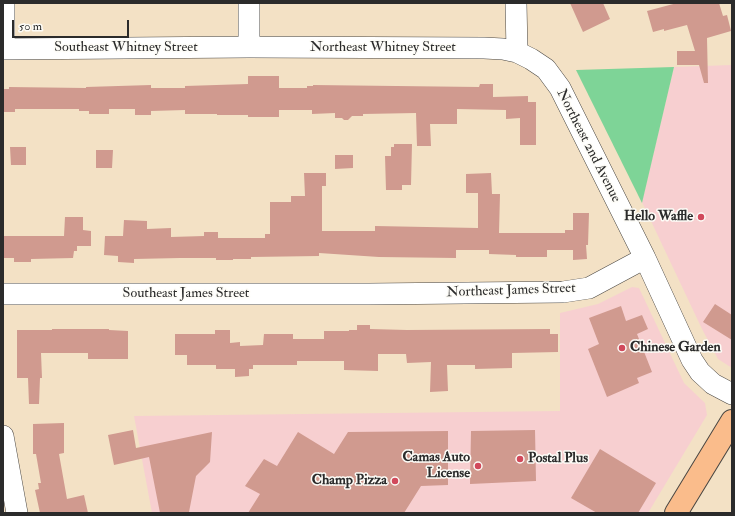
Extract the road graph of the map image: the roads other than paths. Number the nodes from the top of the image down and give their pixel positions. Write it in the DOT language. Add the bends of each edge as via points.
graph roads {
  1 [pos="4,3"];
  2 [pos="249,3"];
  3 [pos="516,3"];
  4 [pos="249,47"];
  5 [pos="3,49"];
  6 [pos="517,52"];
  7 [pos="645,258"];
  8 [pos="3,294"];
  9 [pos="370,294"];
  10 [pos="732,394"];
  11 [pos="732,421"];
  12 [pos="3,436"];
  13 [pos="17,513"];
  14 [pos="676,513"];
  1 -- 5 [label="street"];
  2 -- 4 [label="street"];
  3 -- 6 [label="street"];
  4 -- 5 [label="street, Southeast Whitney Street"];
  4 -- 6 [label="street, Northeast Whitney Street" via="484,48"];
  6 -- 7 [label="street, Northeast 2nd Avenue" via="546,69 560,88"];
  7 -- 9 [label="street, Northeast James Street" via="589,288 563,292"];
  7 -- 10 [label="street, Northeast 2nd Avenue" via="692,360 713,384"];
  8 -- 9 [label="street, Southeast James Street"];
  11 -- 14 [label="main road"];
  12 -- 13 [label="street"];
}
